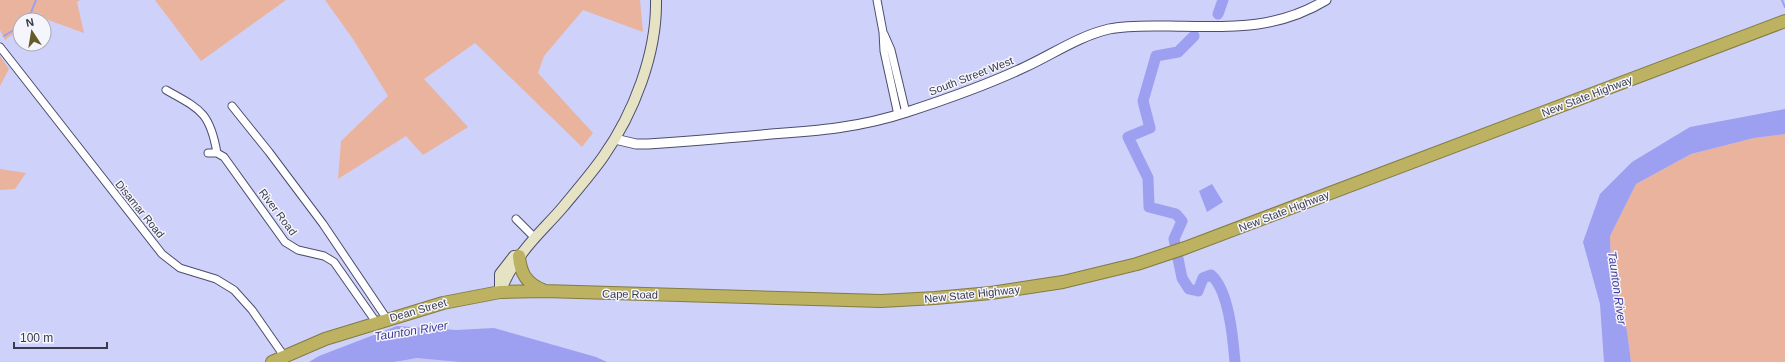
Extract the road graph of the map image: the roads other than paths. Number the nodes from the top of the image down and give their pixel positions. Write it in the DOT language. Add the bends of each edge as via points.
graph roads {
  1 [pos="656,0"];
  2 [pos="877,0"];
  3 [pos="1326,0"];
  4 [pos="1782,22"];
  5 [pos="0,47"];
  6 [pos="166,90"];
  7 [pos="232,106"];
  8 [pos="902,114"];
  9 [pos="615,138"];
  10 [pos="208,153"];
  11 [pos="217,154"];
  12 [pos="554,217"];
  13 [pos="516,219"];
  14 [pos="533,236"];
  15 [pos="519,256"];
  16 [pos="500,292"];
  17 [pos="552,292"];
  18 [pos="760,297"];
  19 [pos="382,321"];
  20 [pos="284,356"];
  21 [pos="272,362"];
  1 -- 9 [label="main road" via="654,35 649,58 633,102"];
  2 -- 8 [label="street" via="883,32 891,50"];
  3 -- 8 [label="street, South Street West" via="1294,16 1259,25 1137,26 1106,30 998,79"];
  4 -- 18 [label="highway, New State Highway" via="1167,255 1086,277 980,295 881,301"];
  5 -- 20 [label="street, Disamar Road" via="162,254 180,268 216,279 234,290 252,310"];
  6 -- 11 [label="street" via="196,107 208,119"];
  7 -- 19 [label="street" via="324,224"];
  8 -- 9 [label="street, South Street West" via="856,126 823,130 648,144 636,144"];
  9 -- 12 [label="main road" via="603,157"];
  10 -- 11 [label="street"];
  11 -- 19 [label="street, River Road" via="224,157 285,242 298,250 324,256 334,262"];
  12 -- 14 [label="main road"];
  12 -- 15 [label="main road"];
  13 -- 14 [label="street"];
  14 -- 16 [label="main road" via="500,274"];
  15 -- 16 [label="main road"];
  15 -- 17 [label="highway" via="520,267 527,281"];
  16 -- 17 [label="highway, Cape Road"];
  16 -- 19 [label="highway, Dean Street" via="443,303"];
  17 -- 18 [label="highway, Cape Road"];
  19 -- 20 [label="highway, Dean Street" via="320,341"];
  20 -- 21 [label="highway, Dean Street"];
}
